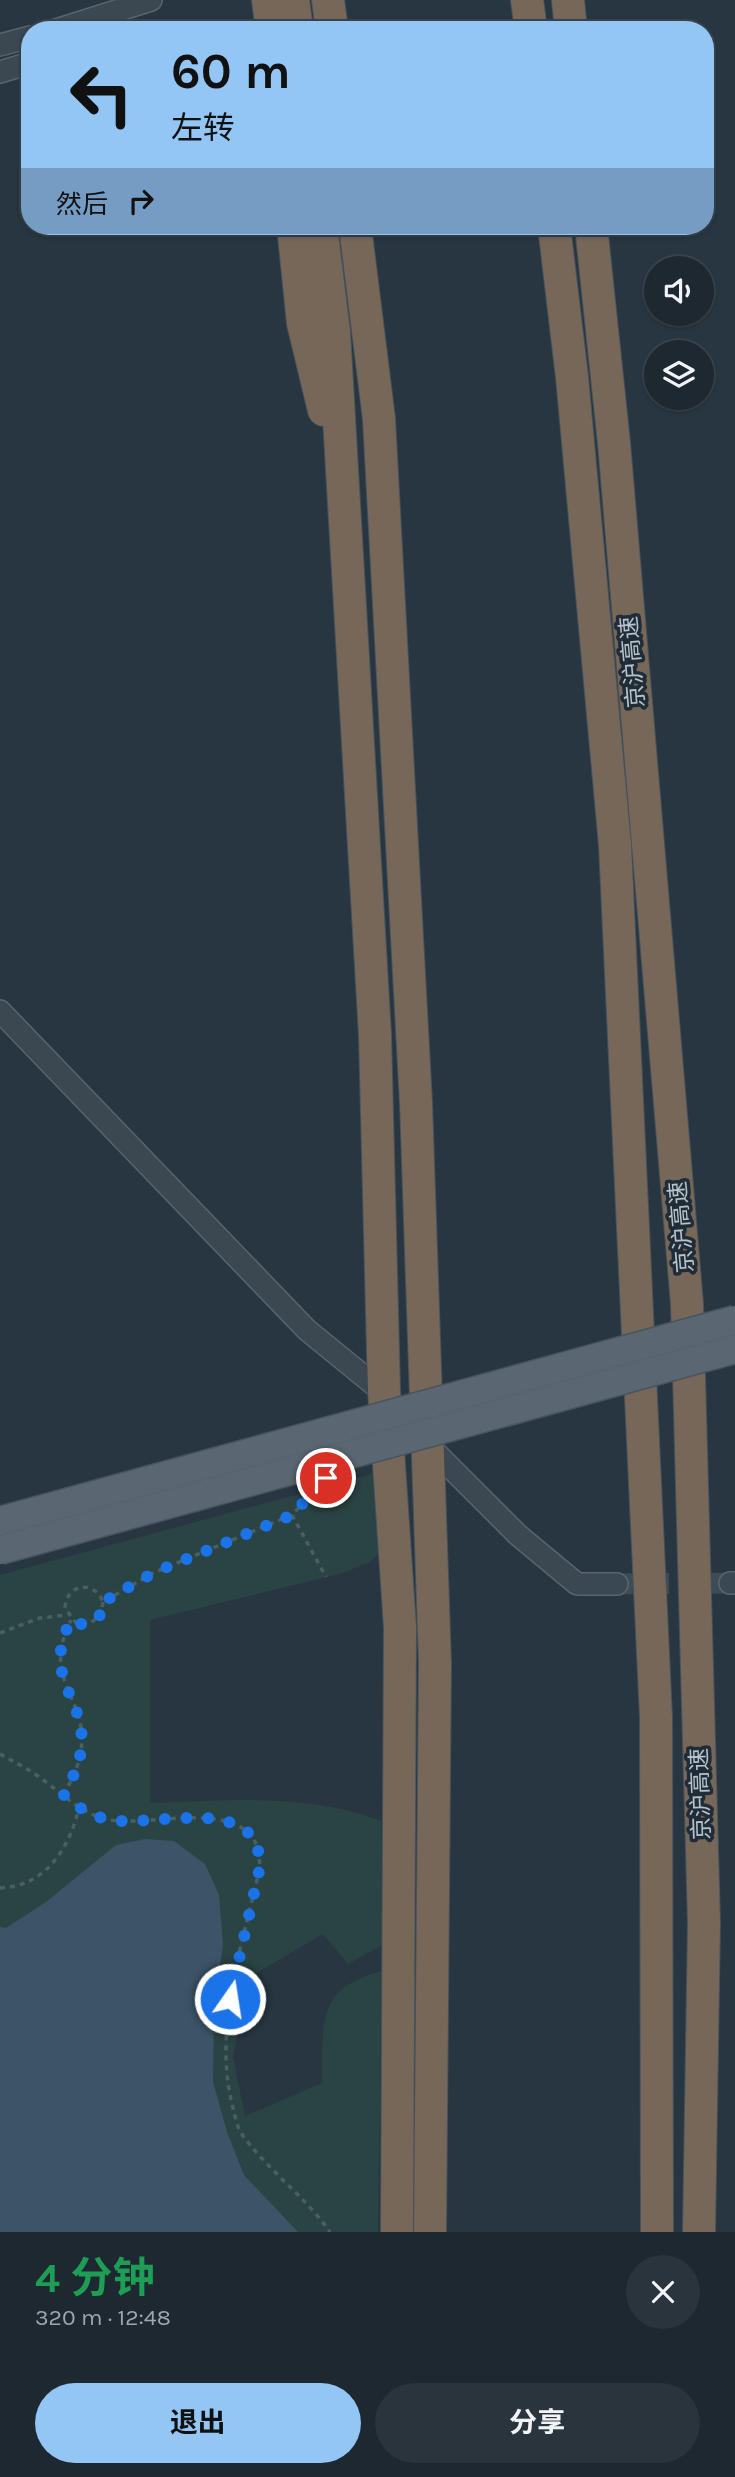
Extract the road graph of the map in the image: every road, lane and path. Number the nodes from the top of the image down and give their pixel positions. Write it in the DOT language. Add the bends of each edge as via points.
graph roads {
  1 [pos="151,0"];
  2 [pos="268,0"];
  3 [pos="293,0"];
  4 [pos="328,0"];
  5 [pos="527,0"];
  6 [pos="568,0"];
  7 [pos="84,21"];
  8 [pos="271,21"];
  9 [pos="296,21"];
  10 [pos="331,21"];
  11 [pos="530,21"];
  12 [pos="570,21"];
  13 [pos="21,40"];
  14 [pos="0,46"];
  15 [pos="21,66"];
  16 [pos="0,72"];
  17 [pos="294,235"];
  18 [pos="322,235"];
  19 [pos="356,235"];
  20 [pos="555,235"];
  21 [pos="592,235"];
  22 [pos="343,493"];
  23 [pos="0,1011"];
  24 [pos="735,1320"];
  25 [pos="735,1349"];
  26 [pos="384,1391"];
  27 [pos="427,1444"];
  28 [pos="326,1478"];
  29 [pos="292,1515"];
  30 [pos="0,1521"];
  31 [pos="0,1550"];
  32 [pos="326,1577"];
  33 [pos="617,1584"];
  34 [pos="103,1602"];
  35 [pos="67,1615"];
  36 [pos="71,1620"];
  37 [pos="0,1633"];
  38 [pos="0,1754"];
  39 [pos="64,1795"];
  40 [pos="79,1808"];
  41 [pos="0,1888"];
  42 [pos="330,2232"];
  43 [pos="397,2232"];
  44 [pos="430,2232"];
  45 [pos="657,2232"];
  46 [pos="699,2232"];
  1 -- 7 [label="street"];
  2 -- 8 [label="highway"];
  3 -- 9 [label="highway"];
  4 -- 10 [label="highway"];
  5 -- 11 [label="highway"];
  6 -- 12 [label="highway"];
  13 -- 14 [label="street"];
  15 -- 16 [label="street"];
  17 -- 22 [label="highway" via="303,323"];
  18 -- 22 [label="highway" via="334,332"];
  19 -- 27 [label="highway" via="379,433 416,1103"];
  20 -- 45 [label="highway, 京沪高速" via="615,845 656,1717"];
  21 -- 46 [label="highway, 京沪高速" via="614,443 687,1304 704,1923"];
  22 -- 26 [label="highway" via="374,1035"];
  23 -- 26 [label="street" via="307,1330"];
  24 -- 30 [label="main road, bridge"];
  25 -- 31 [label="main road, bridge"];
  26 -- 27 [label="street"];
  26 -- 43 [label="highway" via="400,1627"];
  27 -- 33 [label="street" via="517,1535 577,1584"];
  27 -- 44 [label="highway" via="435,1663"];
  28 -- 29 [label="path"];
  29 -- 32 [label="path"];
  29 -- 34 [label="path" via="153,1573"];
  34 -- 35 [label="path" via="89,1587 76,1588 66,1597"];
  34 -- 36 [label="path" via="96,1621 83,1625"];
  35 -- 36 [label="path"];
  35 -- 37 [label="path" via="40,1618"];
  36 -- 39 [label="path" via="61,1641 58,1664 82,1747"];
  38 -- 39 [label="path"];
  39 -- 40 [label="path"];
  40 -- 41 [label="path" via="69,1840 51,1866 15,1888"];
  40 -- 42 [label="path" via="106,1819 223,1820 245,1831 257,1845 260,1867 229,2009 226,2066 231,2099 239,2130"];
}
